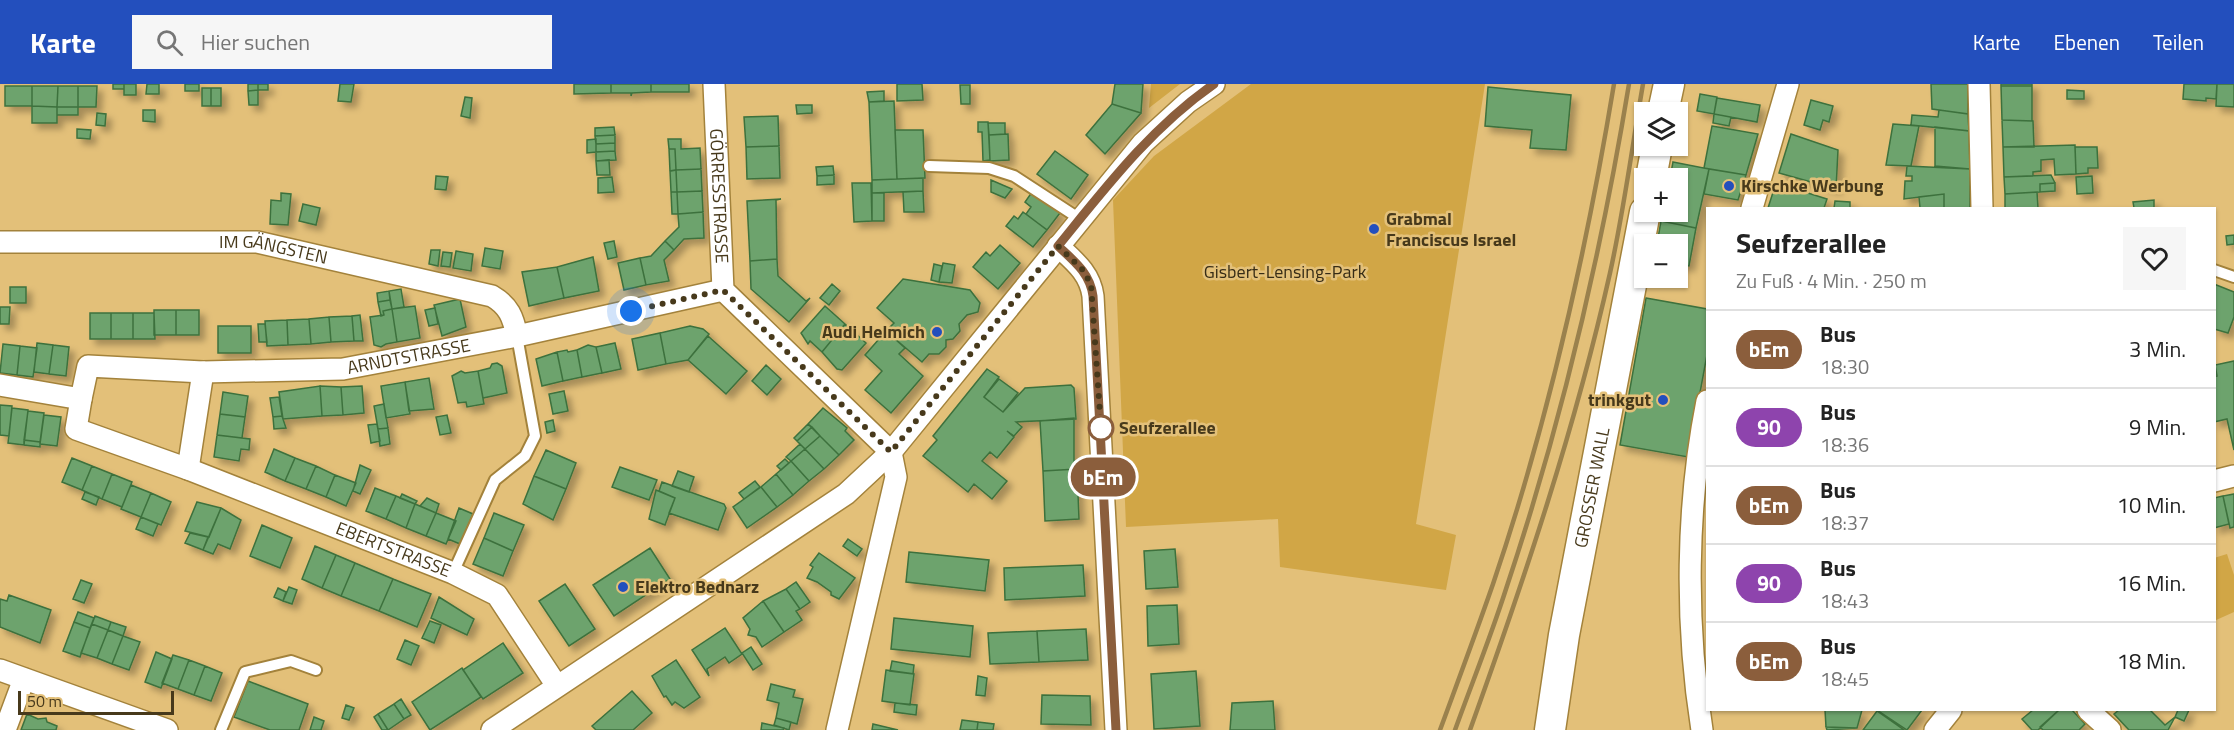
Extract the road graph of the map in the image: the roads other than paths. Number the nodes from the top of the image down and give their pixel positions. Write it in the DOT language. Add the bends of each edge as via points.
graph roads {
  1 [pos="714,84"];
  2 [pos="1214,84"];
  3 [pos="1669,84"];
  4 [pos="1788,84"];
  5 [pos="1979,84"];
  6 [pos="1666,102"];
  7 [pos="929,166"];
  8 [pos="1752,207"];
  9 [pos="1982,207"];
  10 [pos="1080,219"];
  11 [pos="1643,222"];
  12 [pos="0,242"];
  13 [pos="1058,246"];
  14 [pos="2216,271"];
  15 [pos="2234,277"];
  16 [pos="723,290"];
  17 [pos="517,336"];
  18 [pos="203,372"];
  19 [pos="0,385"];
  20 [pos="81,399"];
  21 [pos="1706,405"];
  22 [pos="891,452"];
  23 [pos="188,469"];
  24 [pos="2234,476"];
  25 [pos="2216,480"];
  26 [pos="453,573"];
  27 [pos="0,670"];
  28 [pos="316,670"];
  29 [pos="24,679"];
  30 [pos="557,687"];
  31 [pos="1950,711"];
  32 [pos="2089,711"];
  33 [pos="5,730"];
  34 [pos="167,730"];
  35 [pos="222,730"];
  36 [pos="492,730"];
  37 [pos="837,730"];
  38 [pos="1116,730"];
  39 [pos="1550,730"];
  40 [pos="1702,730"];
  41 [pos="1935,730"];
  42 [pos="2110,730"];
  1 -- 16 [label="street, GÖRRESSTRASSE"];
  2 -- 10 [label="street" via="1143,142"];
  3 -- 6 [label="main road"];
  4 -- 8 [label="street"];
  5 -- 9 [label="street"];
  7 -- 10 [label="lane" via="989,168 1014,176"];
  10 -- 13 [label="street"];
  11 -- 39 [label="main road, GROSSER WALL" via="1564,635"];
  12 -- 17 [label="street, IM GÄNGSTEN" via="257,242 492,296 512,314"];
  13 -- 22 [label="street"];
  13 -- 38 [label="street" via="1082,269 1093,296"];
  14 -- 15 [label="lane"];
  16 -- 17 [label="street, ARNDTSTRASSE"];
  16 -- 22 [label="street, GÖRRESSTRASSE"];
  17 -- 18 [label="street, ARNDTSTRASSE" via="343,369"];
  17 -- 26 [label="lane" via="536,436 525,456 495,480"];
  18 -- 20 [label="street, ARNDTSTRASSE" via="88,366"];
  18 -- 23 [label="street"];
  19 -- 20 [label="street"];
  20 -- 23 [label="street, EBERTSTRASSE" via="76,429"];
  21 -- 40 [label="street" via="1692,519 1691,617"];
  22 -- 30 [label="street" via="846,494"];
  22 -- 37 [label="street" via="896,477"];
  23 -- 26 [label="street, EBERTSTRASSE"];
  24 -- 25 [label="street"];
  26 -- 30 [label="street, EBERTSTRASSE" via="497,595"];
  27 -- 29 [label="street"];
  28 -- 35 [label="lane" via="291,662 245,672"];
  29 -- 33 [label="street"];
  29 -- 34 [label="street"];
  30 -- 36 [label="street"];
  31 -- 41 [label="street"];
  32 -- 42 [label="street"];
}
